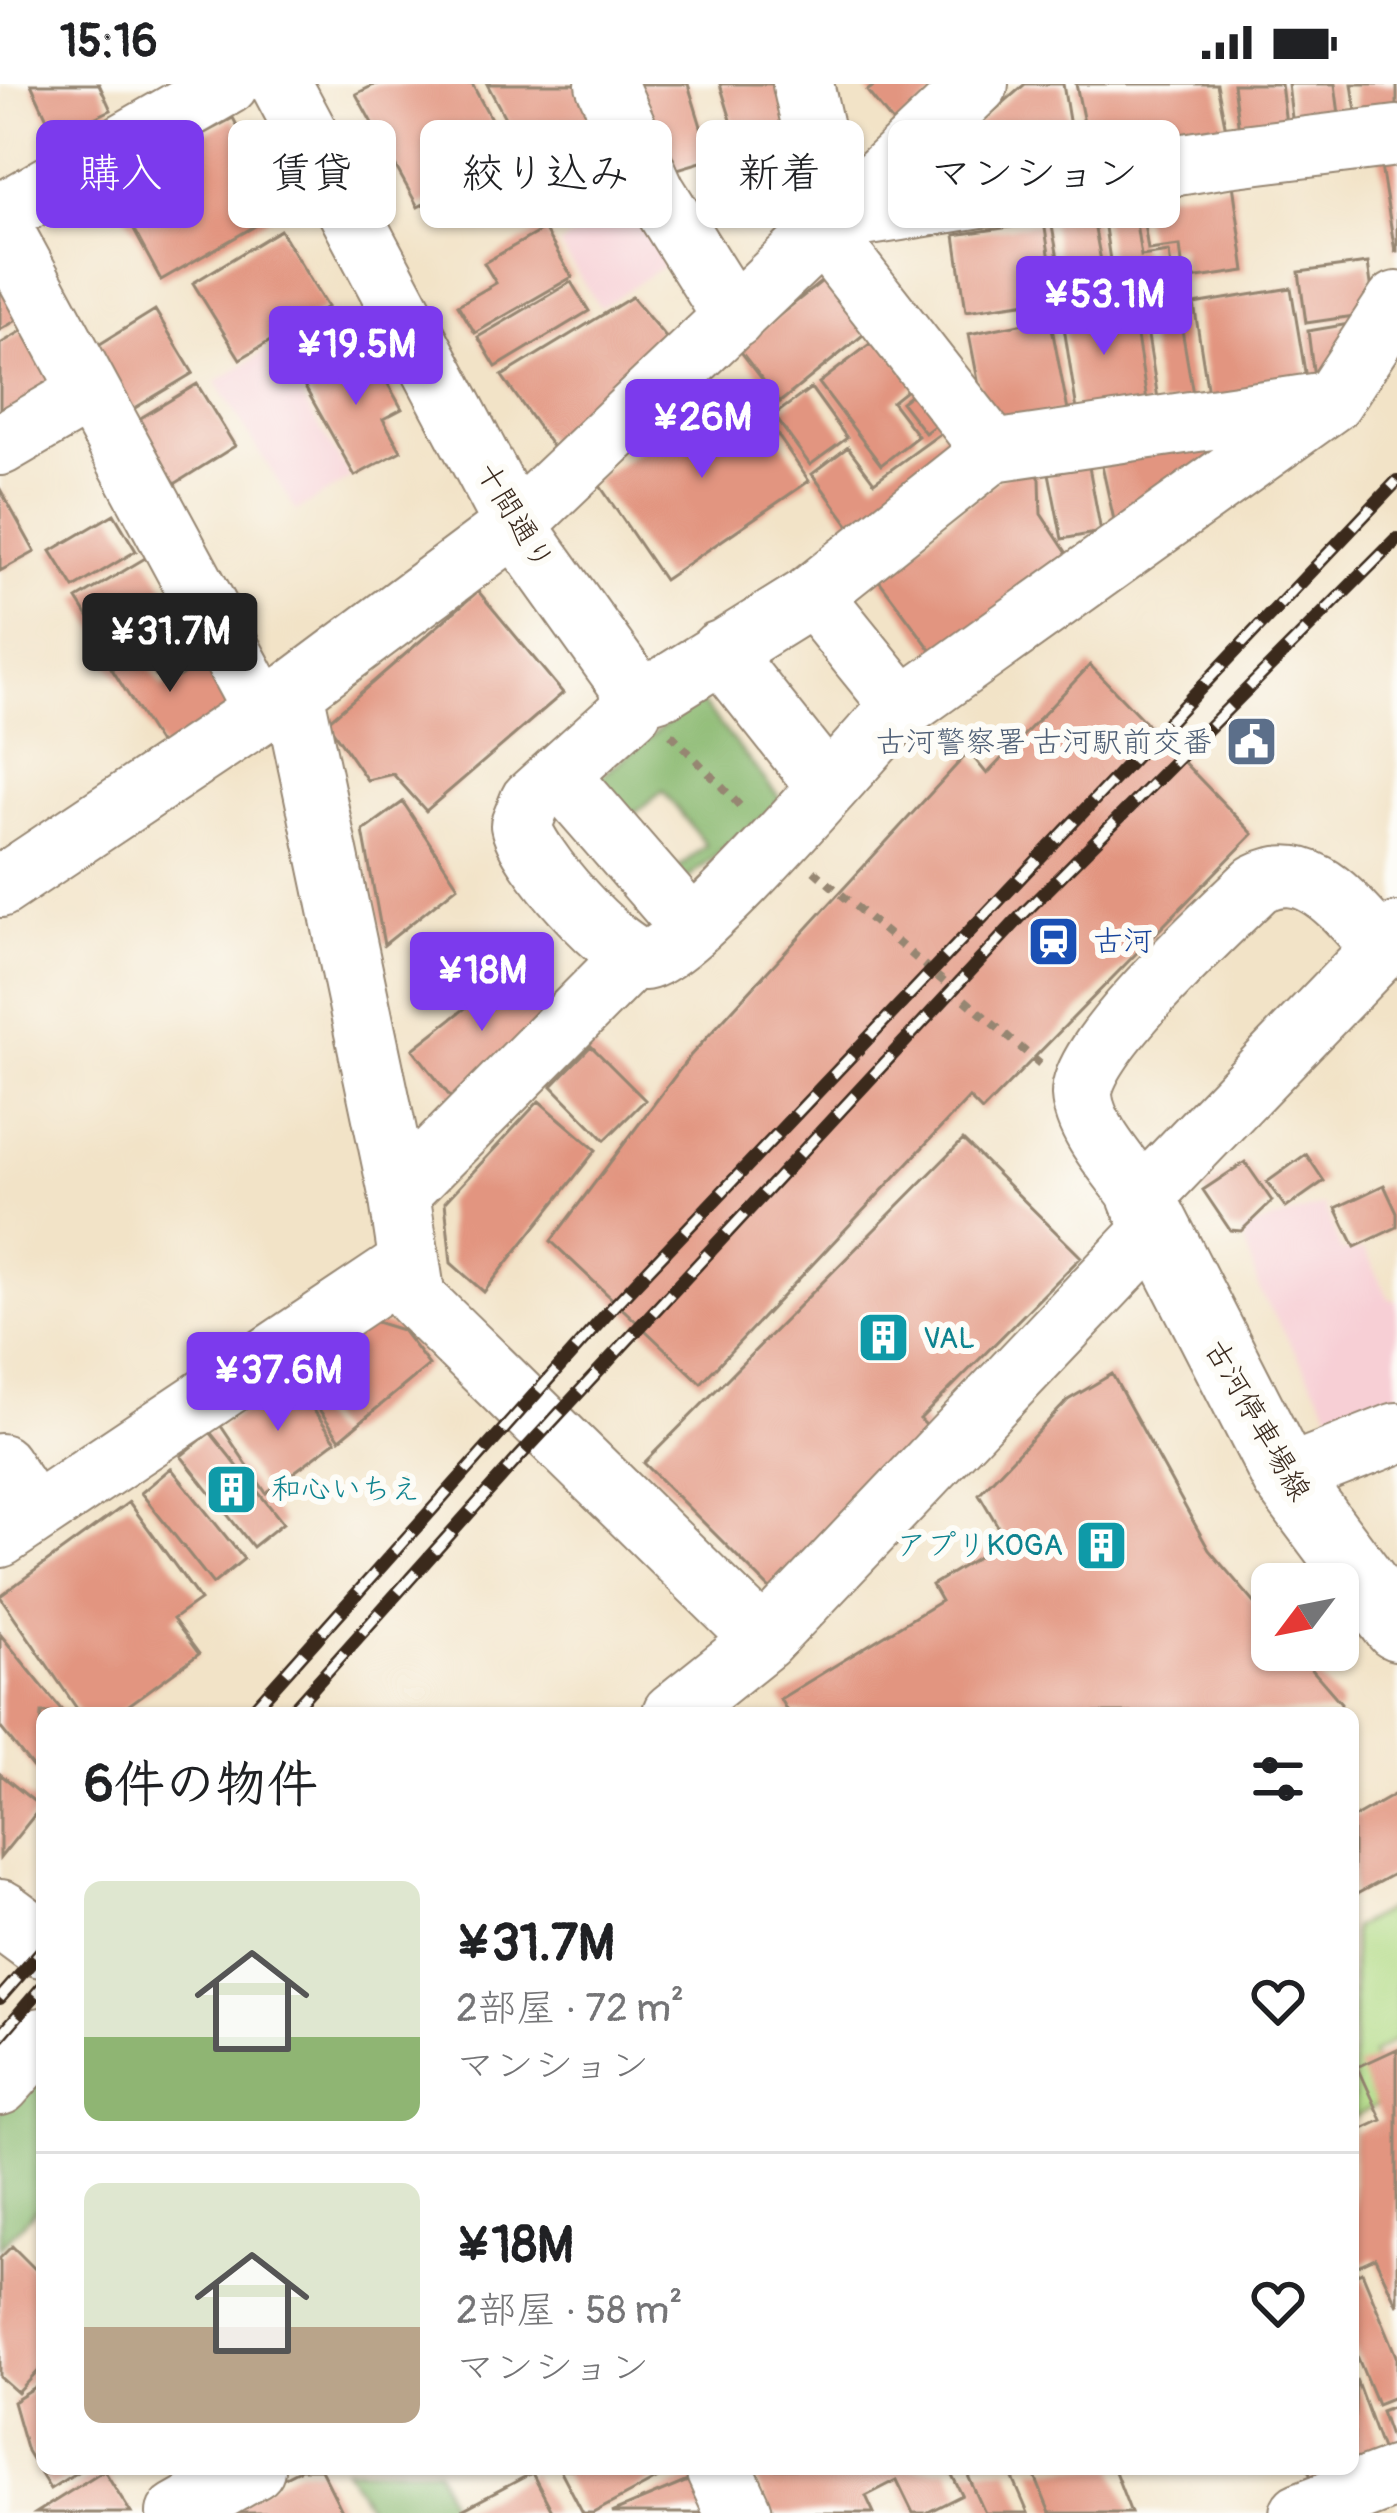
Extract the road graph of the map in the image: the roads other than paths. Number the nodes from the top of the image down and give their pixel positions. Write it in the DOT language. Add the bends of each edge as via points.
graph roads {
  1 [pos="228,84"];
  2 [pos="281,84"];
  3 [pos="606,84"];
  4 [pos="803,84"];
  5 [pos="978,84"];
  6 [pos="811,120"];
  7 [pos="1397,136"];
  8 [pos="864,192"];
  9 [pos="0,215"];
  10 [pos="864,216"];
  11 [pos="0,225"];
  12 [pos="826,228"];
  13 [pos="835,228"];
  14 [pos="1397,302"];
  15 [pos="734,318"];
  16 [pos="89,392"];
  17 [pos="1332,401"];
  18 [pos="0,445"];
  19 [pos="993,451"];
  20 [pos="515,525"];
  21 [pos="807,599"];
  22 [pos="720,651"];
  23 [pos="629,684"];
  24 [pos="278,701"];
  25 [pos="892,716"];
  26 [pos="559,775"];
  27 [pos="827,786"];
  28 [pos="0,886"];
  29 [pos="691,927"];
  30 [pos="1389,940"];
  31 [pos="633,958"];
  32 [pos="398,1193"];
  33 [pos="1149,1213"];
  34 [pos="410,1263"];
  35 [pos="1397,1433"];
  36 [pos="0,1465"];
  37 [pos="1286,1477"];
  38 [pos="16,1526"];
  39 [pos="1397,1627"];
  40 [pos="764,1640"];
  41 [pos="680,1707"];
  42 [pos="0,1912"];
  43 [pos="36,1939"];
  44 [pos="36,2045"];
  45 [pos="0,2085"];
  46 [pos="244,2475"];
  47 [pos="721,2475"];
  48 [pos="1397,2476"];
  49 [pos="177,2513"];
  50 [pos="739,2513"];
  51 [pos="1300,2513"];
  1 -- 9 [label="street"];
  2 -- 20 [label="street, 十間通り"];
  3 -- 15 [label="street" via="655,192"];
  4 -- 6 [label="street"];
  5 -- 8 [label="street"];
  7 -- 10 [label="street"];
  11 -- 16 [label="street"];
  12 -- 15 [label="street"];
  13 -- 19 [label="street" via="843,260"];
  14 -- 17 [label="street"];
  15 -- 20 [label="street"];
  16 -- 18 [label="street"];
  16 -- 24 [label="street"];
  17 -- 19 [label="street"];
  17 -- 25 [label="street"];
  19 -- 21 [label="street"];
  20 -- 23 [label="street, 十間通り"];
  20 -- 24 [label="street"];
  21 -- 22 [label="street"];
  21 -- 25 [label="street" via="825,610 893,695"];
  22 -- 23 [label="street" via="664,688 648,693"];
  22 -- 27 [label="street"];
  23 -- 26 [label="street" via="631,710"];
  24 -- 28 [label="street"];
  24 -- 32 [label="street"];
  25 -- 27 [label="street"];
  26 -- 29 [label="street"];
  26 -- 31 [label="street" via="524,812 523,836 615,947"];
  27 -- 29 [label="street"];
  29 -- 31 [label="street" via="657,958"];
  30 -- 33 [label="street"];
  30 -- 33 [label="street" via="1319,884 1275,874 1101,1044 1083,1078 1082,1100"];
  31 -- 32 [label="street"];
  32 -- 34 [label="street"];
  33 -- 37 [label="main road, 古河停車場線"];
  33 -- 40 [label="street"];
  34 -- 38 [label="street"];
  34 -- 40 [label="street" via="415,1298"];
  35 -- 37 [label="street"];
  36 -- 38 [label="street"];
  37 -- 39 [label="main road, 古河停車場線"];
  40 -- 41 [label="street"];
  42 -- 43 [label="main road"];
  44 -- 45 [label="street"];
  46 -- 49 [label="street"];
  47 -- 50 [label="main road"];
  48 -- 51 [label="street"];
}
